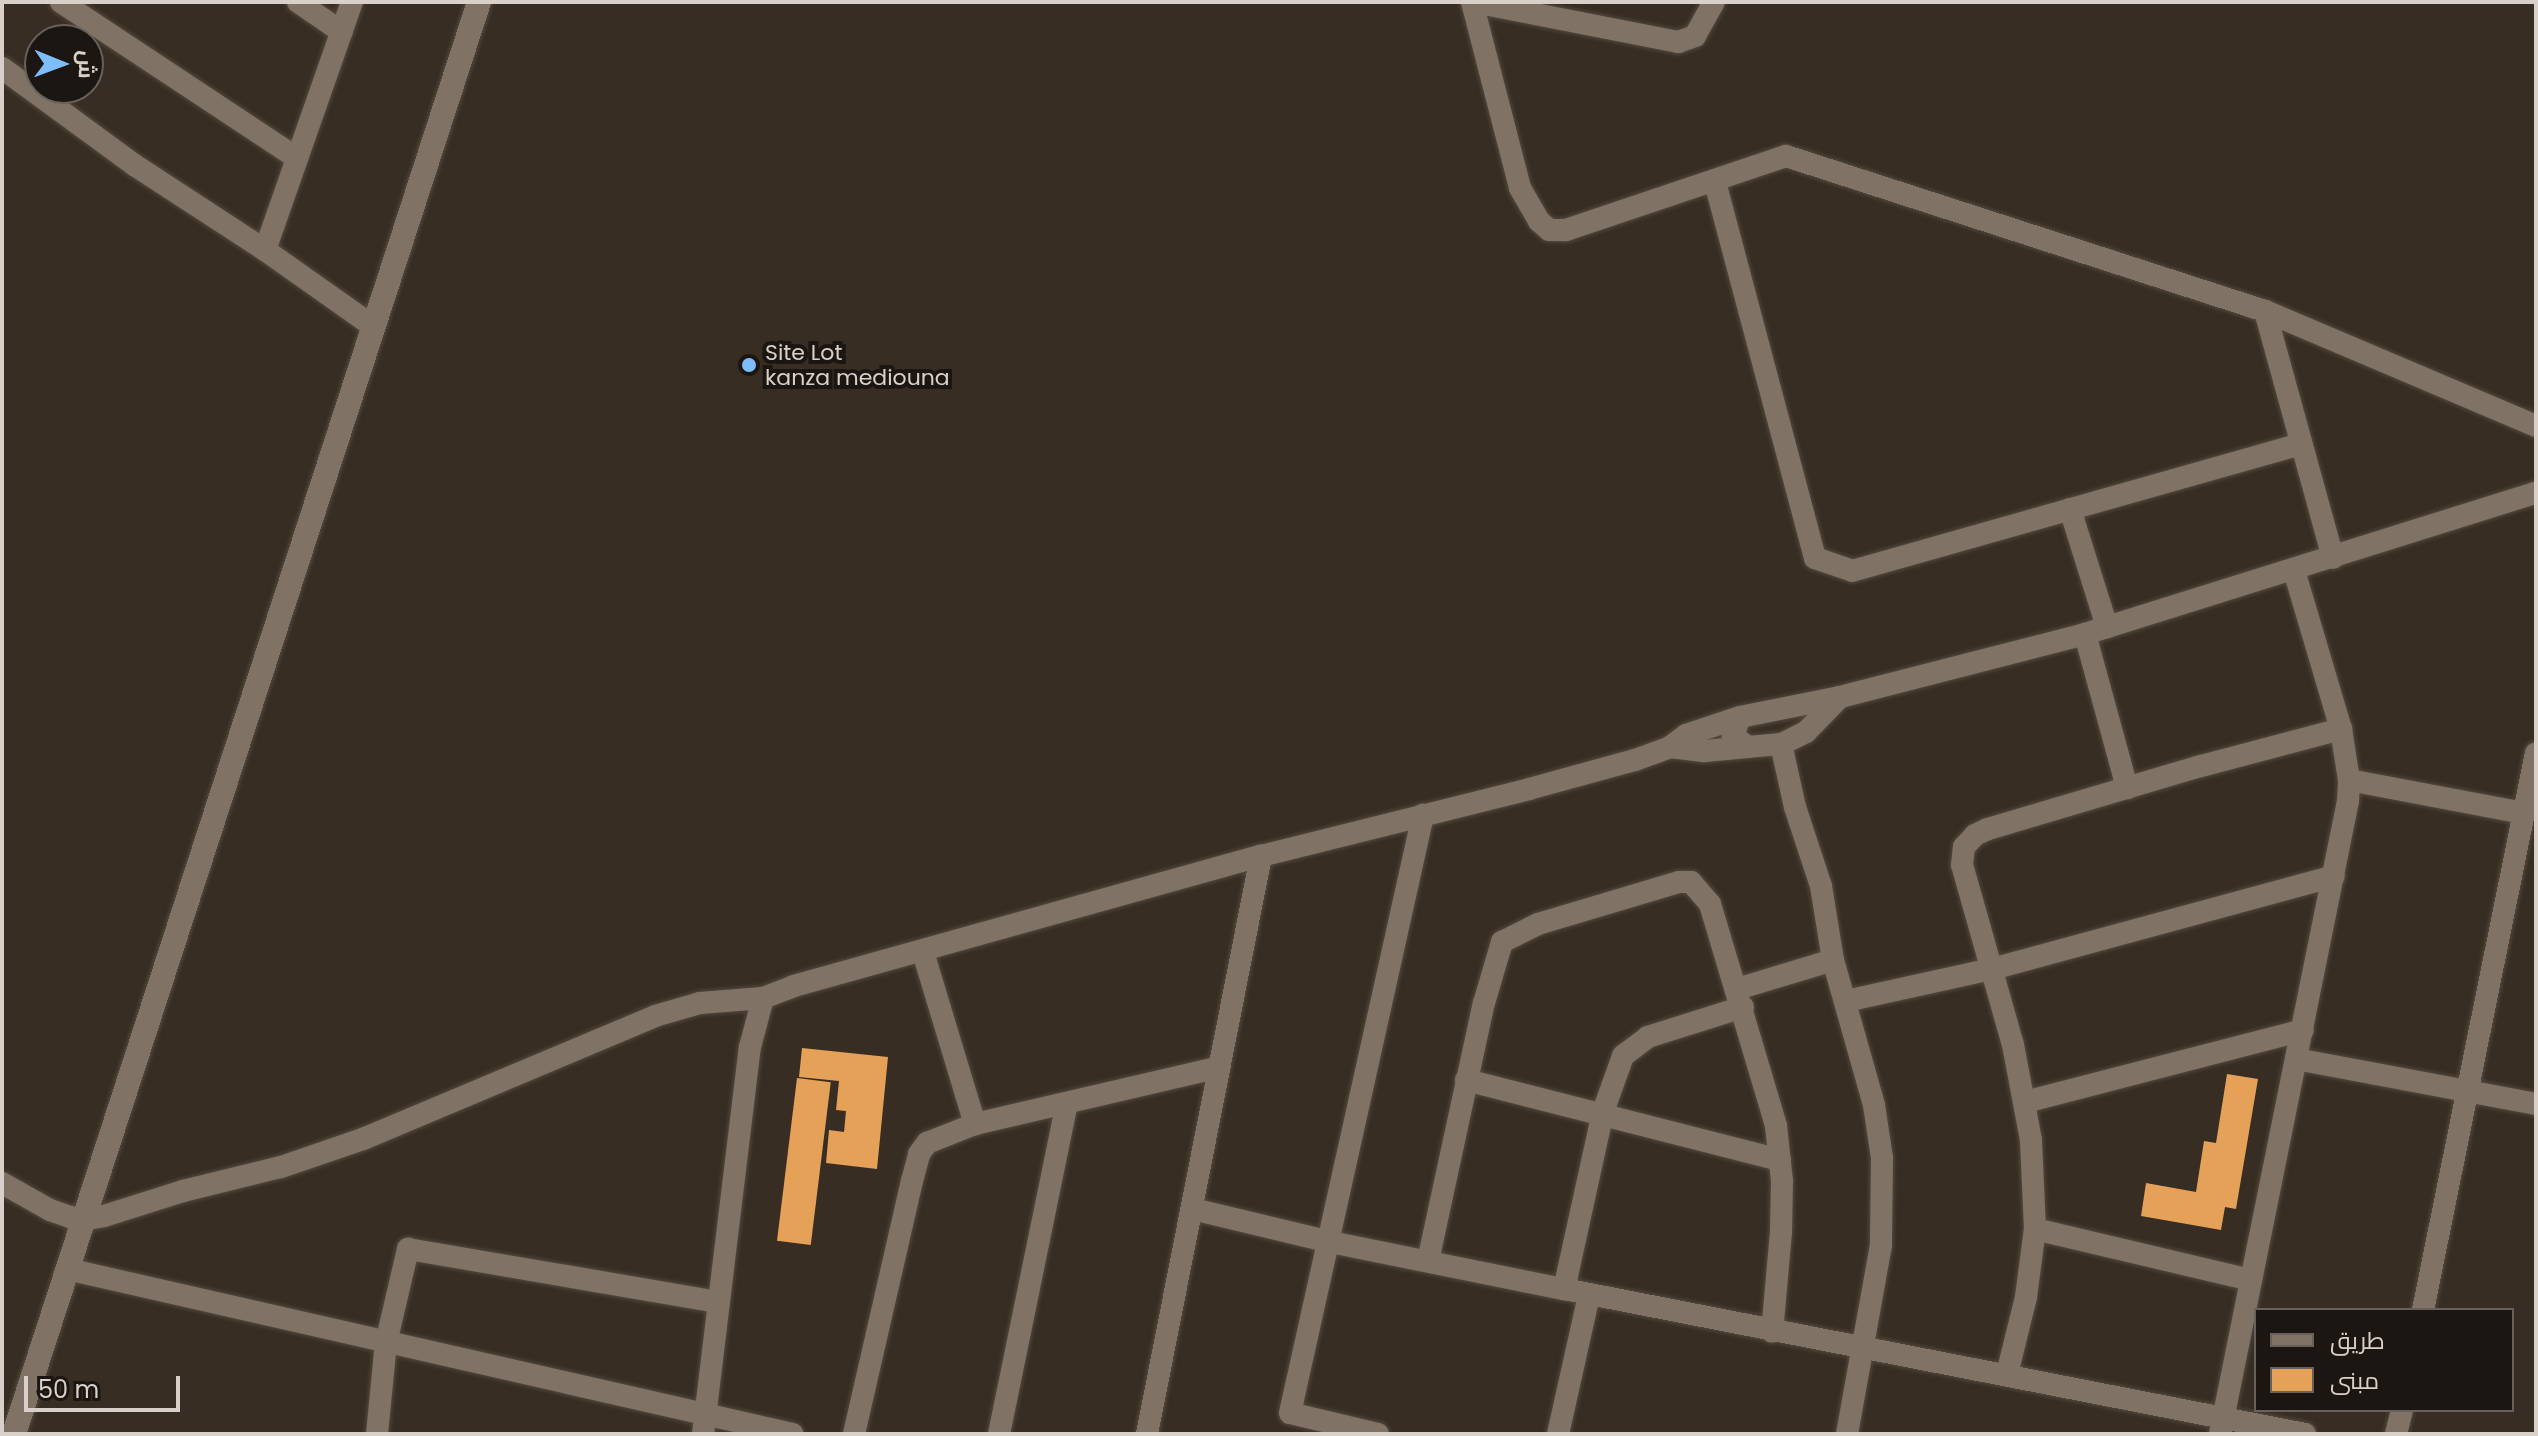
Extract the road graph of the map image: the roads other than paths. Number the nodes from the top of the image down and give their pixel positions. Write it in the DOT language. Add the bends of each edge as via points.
graph roads {
  1 [pos="61,2"];
  2 [pos="298,2"];
  3 [pos="352,2"];
  4 [pos="479,2"];
  5 [pos="1473,2"];
  6 [pos="1714,2"];
  7 [pos="1565,11"];
  8 [pos="342,32"];
  9 [pos="2,68"];
  10 [pos="297,158"];
  11 [pos="1715,182"];
  12 [pos="265,250"];
  13 [pos="2265,311"];
  14 [pos="374,327"];
  15 [pos="2536,426"];
  16 [pos="2301,444"];
  17 [pos="2536,493"];
  18 [pos="2070,509"];
  19 [pos="2333,558"];
  20 [pos="2294,570"];
  21 [pos="2107,627"];
  22 [pos="2085,634"];
  23 [pos="1840,697"];
  24 [pos="1796,703"];
  25 [pos="1740,717"];
  26 [pos="2341,729"];
  27 [pos="1806,732"];
  28 [pos="1781,744"];
  29 [pos="1670,747"];
  30 [pos="1748,747"];
  31 [pos="2536,753"];
  32 [pos="2349,780"];
  33 [pos="2127,788"];
  34 [pos="2524,813"];
  35 [pos="1423,815"];
  36 [pos="1261,856"];
  37 [pos="2334,876"];
  38 [pos="923,952"];
  39 [pos="1833,960"];
  40 [pos="1992,969"];
  41 [pos="763,998"];
  42 [pos="1740,998"];
  43 [pos="1846,1001"];
  44 [pos="2303,1030"];
  45 [pos="2296,1059"];
  46 [pos="1219,1067"];
  47 [pos="1466,1080"];
  48 [pos="2470,1090"];
  49 [pos="2025,1102"];
  50 [pos="1067,1104"];
  51 [pos="2536,1104"];
  52 [pos="1603,1112"];
  53 [pos="975,1124"];
  54 [pos="1780,1160"];
  55 [pos="2,1183"];
  56 [pos="1193,1209"];
  57 [pos="82,1220"];
  58 [pos="2035,1229"];
  59 [pos="1330,1242"];
  60 [pos="1428,1261"];
  61 [pos="67,1269"];
  62 [pos="2251,1280"];
  63 [pos="1564,1289"];
  64 [pos="1589,1295"];
  65 [pos="719,1302"];
  66 [pos="2423,1308"];
  67 [pos="1772,1332"];
  68 [pos="386,1343"];
  69 [pos="1863,1347"];
  70 [pos="2007,1374"];
  71 [pos="2402,1412"];
  72 [pos="1288,1424"];
  73 [pos="704,1425"];
  74 [pos="2222,1426"];
  75 [pos="14,1434"];
  76 [pos="377,1434"];
  77 [pos="792,1434"];
  78 [pos="854,1434"];
  79 [pos="999,1434"];
  80 [pos="1147,1434"];
  81 [pos="1378,1434"];
  82 [pos="1558,1434"];
  83 [pos="1847,1434"];
  84 [pos="2305,1434"];
  85 [pos="2396,1434"];
  1 -- 10 [label="street"];
  2 -- 8 [label="street"];
  3 -- 8 [label="street"];
  4 -- 14 [label="street"];
  5 -- 7 [label="street"];
  5 -- 11 [label="street" via="1520,188 1549,230 1566,230"];
  6 -- 7 [label="street" via="1695,36 1678,42"];
  8 -- 10 [label="street"];
  9 -- 12 [label="street" via="136,166"];
  10 -- 12 [label="street"];
  11 -- 13 [label="street" via="1786,156"];
  11 -- 18 [label="street" via="1815,558 1852,571"];
  12 -- 14 [label="street"];
  13 -- 15 [label="street"];
  13 -- 16 [label="street"];
  14 -- 57 [label="street"];
  16 -- 18 [label="street"];
  16 -- 19 [label="street"];
  17 -- 19 [label="street"];
  18 -- 21 [label="street"];
  19 -- 20 [label="street"];
  20 -- 21 [label="street"];
  20 -- 26 [label="street"];
  21 -- 22 [label="street"];
  22 -- 23 [label="street"];
  22 -- 33 [label="street"];
  23 -- 24 [label="street"];
  23 -- 27 [label="street"];
  24 -- 25 [label="street"];
  24 -- 27 [label="street" via="1808,715"];
  25 -- 29 [label="street" via="1686,735"];
  25 -- 30 [label="street" via="1733,736"];
  26 -- 32 [label="street"];
  26 -- 33 [label="street"];
  27 -- 28 [label="street"];
  28 -- 30 [label="street"];
  28 -- 39 [label="street" via="1821,886"];
  29 -- 30 [label="street"];
  29 -- 35 [label="street"];
  31 -- 34 [label="street"];
  32 -- 34 [label="street"];
  32 -- 37 [label="street"];
  33 -- 40 [label="street" via="1988,829 1966,843 1962,865"];
  34 -- 48 [label="street"];
  35 -- 36 [label="street"];
  35 -- 59 [label="street"];
  36 -- 38 [label="street"];
  36 -- 46 [label="street"];
  37 -- 40 [label="street"];
  37 -- 44 [label="street"];
  38 -- 41 [label="street"];
  38 -- 53 [label="street"];
  39 -- 42 [label="street"];
  39 -- 43 [label="street"];
  40 -- 43 [label="street"];
  40 -- 49 [label="street"];
  41 -- 57 [label="street" via="700,1003 655,1016 311,1158"];
  41 -- 65 [label="street" via="750,1047"];
  42 -- 47 [label="street" via="1710,904 1691,882 1528,927 1500,945"];
  42 -- 52 [label="street" via="1634,1045 1618,1066"];
  42 -- 54 [label="street" via="1772,1109"];
  43 -- 69 [label="street" via="1874,1105 1884,1182 1881,1245"];
  44 -- 45 [label="street"];
  44 -- 49 [label="street"];
  45 -- 48 [label="street"];
  45 -- 62 [label="street"];
  46 -- 50 [label="street"];
  46 -- 56 [label="street"];
  47 -- 52 [label="street"];
  47 -- 60 [label="street"];
  48 -- 51 [label="street"];
  48 -- 66 [label="street"];
  49 -- 58 [label="street"];
  50 -- 53 [label="street"];
  50 -- 79 [label="street"];
  52 -- 54 [label="street"];
  52 -- 63 [label="street"];
  53 -- 78 [label="street" via="935,1138 919,1154"];
  54 -- 67 [label="street" via="1781,1232"];
  55 -- 57 [label="street" via="50,1210"];
  56 -- 59 [label="street"];
  56 -- 80 [label="street"];
  57 -- 61 [label="street"];
  58 -- 62 [label="street"];
  58 -- 70 [label="street" via="2026,1297"];
  59 -- 60 [label="street"];
  59 -- 72 [label="street"];
  60 -- 63 [label="street"];
  61 -- 68 [label="street"];
  61 -- 75 [label="street"];
  62 -- 74 [label="street"];
  63 -- 64 [label="street"];
  64 -- 67 [label="street"];
  64 -- 82 [label="street"];
  65 -- 68 [label="street" via="408,1249"];
  65 -- 73 [label="street"];
  67 -- 69 [label="street"];
  68 -- 73 [label="street"];
  68 -- 76 [label="street"];
  69 -- 70 [label="street"];
  69 -- 83 [label="street"];
  70 -- 74 [label="street"];
  71 -- 85 [label="street"];
  72 -- 81 [label="street"];
  73 -- 77 [label="street"];
  74 -- 84 [label="street"];
}
